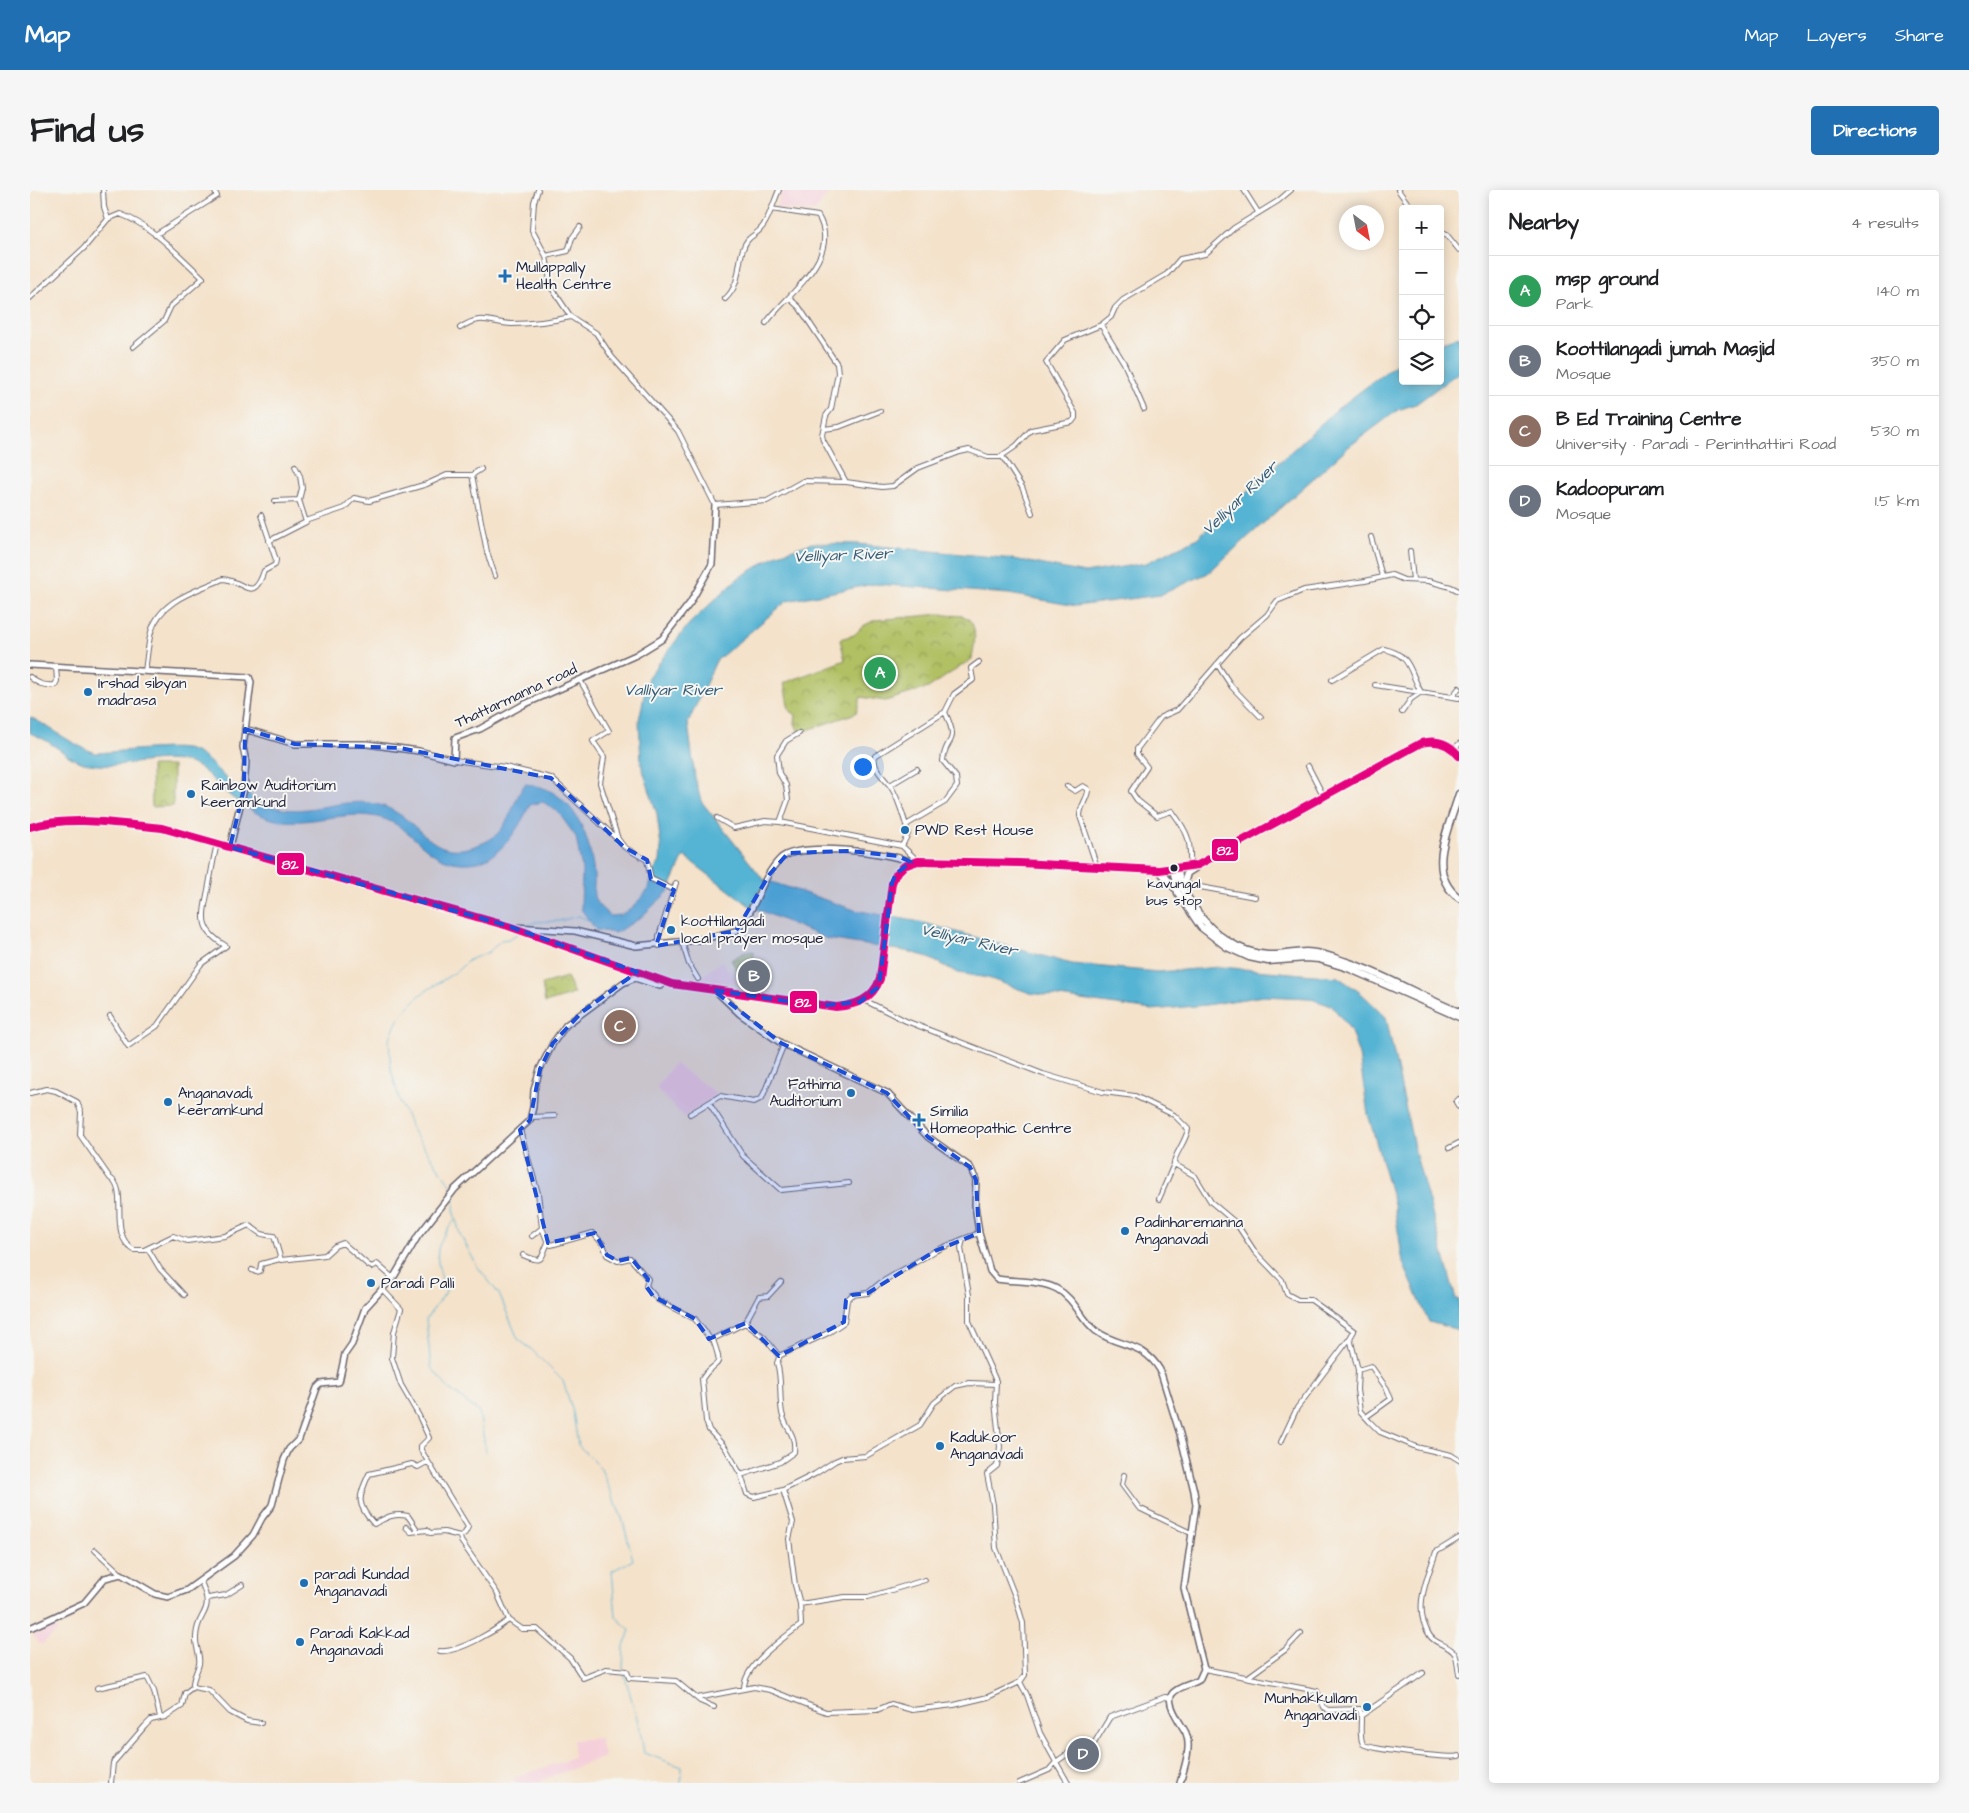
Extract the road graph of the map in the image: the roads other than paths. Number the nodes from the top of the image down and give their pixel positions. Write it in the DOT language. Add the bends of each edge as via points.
graph roads {
  1 [pos="103,190"];
  2 [pos="214,190"];
  3 [pos="538,190"];
  4 [pos="779,190"];
  5 [pos="1244,190"];
  6 [pos="1291,190"];
  7 [pos="1398,190"];
  8 [pos="1409,205"];
  9 [pos="771,209"];
  10 [pos="1258,212"];
  11 [pos="108,219"];
  12 [pos="580,226"];
  13 [pos="155,234"];
  14 [pos="1444,234"];
  15 [pos="1459,250"];
  16 [pos="546,256"];
  17 [pos="30,298"];
  18 [pos="789,298"];
  19 [pos="725,299"];
  20 [pos="571,317"];
  21 [pos="766,323"];
  22 [pos="1101,325"];
  23 [pos="460,328"];
  24 [pos="133,347"];
  25 [pos="1144,409"];
  26 [pos="880,411"];
  27 [pos="824,429"];
  28 [pos="1002,456"];
  29 [pos="295,466"];
  30 [pos="481,469"];
  31 [pos="472,475"];
  32 [pos="846,482"];
  33 [pos="299,500"];
  34 [pos="275,501"];
  35 [pos="715,505"];
  36 [pos="1032,513"];
  37 [pos="261,514"];
  38 [pos="306,521"];
  39 [pos="1371,537"];
  40 [pos="269,542"];
  41 [pos="1410,550"];
  42 [pos="494,576"];
  43 [pos="1382,576"];
  44 [pos="1413,580"];
  45 [pos="1459,591"];
  46 [pos="979,662"];
  47 [pos="1217,664"];
  48 [pos="30,665"];
  49 [pos="56,666"];
  50 [pos="145,670"];
  51 [pos="30,677"];
  52 [pos="580,680"];
  53 [pos="1332,680"];
  54 [pos="1375,685"];
  55 [pos="1459,688"];
  56 [pos="1421,692"];
  57 [pos="1452,696"];
  58 [pos="1459,698"];
  59 [pos="945,712"];
  60 [pos="1402,712"];
  61 [pos="1261,717"];
  62 [pos="245,729"];
  63 [pos="799,733"];
  64 [pos="1456,747"];
  65 [pos="1459,756"];
  66 [pos="454,760"];
  67 [pos="1308,766"];
  68 [pos="917,769"];
  69 [pos="890,786"];
  70 [pos="1068,786"];
  71 [pos="1459,794"];
  72 [pos="1323,796"];
  73 [pos="717,818"];
  74 [pos="780,822"];
  75 [pos="906,825"];
  76 [pos="30,827"];
  77 [pos="618,839"];
  78 [pos="217,844"];
  79 [pos="902,846"];
  80 [pos="230,847"];
  81 [pos="914,862"];
  82 [pos="1198,865"];
  83 [pos="1097,867"];
  84 [pos="1190,867"];
  85 [pos="1176,869"];
  86 [pos="1159,870"];
  87 [pos="676,884"];
  88 [pos="1182,889"];
  89 [pos="674,890"];
  90 [pos="1255,897"];
  91 [pos="1459,898"];
  92 [pos="508,926"];
  93 [pos="682,942"];
  94 [pos="659,946"];
  95 [pos="698,979"];
  96 [pos="665,982"];
  97 [pos="718,992"];
  98 [pos="864,1000"];
  99 [pos="1459,1012"];
  100 [pos="110,1016"];
  101 [pos="1459,1017"];
  102 [pos="784,1044"];
  103 [pos="30,1093"];
  104 [pos="1459,1099"];
  105 [pos="709,1103"];
  106 [pos="1459,1107"];
  107 [pos="690,1114"];
  108 [pos="554,1116"];
  109 [pos="531,1117"];
  110 [pos="520,1130"];
  111 [pos="1459,1143"];
  112 [pos="1449,1148"];
  113 [pos="1174,1164"];
  114 [pos="849,1183"];
  115 [pos="1159,1199"];
  116 [pos="542,1228"];
  117 [pos="979,1233"];
  118 [pos="532,1236"];
  119 [pos="963,1239"];
  120 [pos="548,1243"];
  121 [pos="148,1249"];
  122 [pos="523,1255"];
  123 [pos="280,1259"];
  124 [pos="252,1270"];
  125 [pos="393,1278"];
  126 [pos="781,1282"];
  127 [pos="383,1290"];
  128 [pos="184,1295"];
  129 [pos="745,1323"];
  130 [pos="1350,1338"];
  131 [pos="713,1340"];
  132 [pos="780,1355"];
  133 [pos="1358,1370"];
  134 [pos="996,1384"];
  135 [pos="1366,1417"];
  136 [pos="1281,1442"];
  137 [pos="1459,1460"];
  138 [pos="427,1462"];
  139 [pos="1124,1474"];
  140 [pos="741,1475"];
  141 [pos="783,1490"];
  142 [pos="406,1527"];
  143 [pos="418,1531"];
  144 [pos="1193,1534"];
  145 [pos="460,1536"];
  146 [pos="1459,1538"];
  147 [pos="95,1550"];
  148 [pos="121,1574"];
  149 [pos="924,1580"];
  150 [pos="201,1582"];
  151 [pos="242,1585"];
  152 [pos="208,1598"];
  153 [pos="800,1604"];
  154 [pos="509,1620"];
  155 [pos="30,1628"];
  156 [pos="1301,1633"];
  157 [pos="440,1651"];
  158 [pos="1204,1669"];
  159 [pos="1423,1673"];
  160 [pos="1459,1674"];
  161 [pos="1248,1677"];
  162 [pos="1020,1682"];
  163 [pos="193,1687"];
  164 [pos="97,1688"];
  165 [pos="744,1689"];
  166 [pos="697,1698"];
  167 [pos="1170,1698"];
  168 [pos="714,1707"];
  169 [pos="1362,1715"];
  170 [pos="160,1717"];
  171 [pos="261,1724"];
  172 [pos="1459,1756"];
  173 [pos="1056,1762"];
  174 [pos="111,1783"];
  175 [pos="1019,1783"];
  176 [pos="1068,1783"];
  177 [pos="1180,1783"];
  1 -- 11 [label="street"];
  2 -- 13 [label="street" via="217,196"];
  3 -- 16 [label="street" via="532,230"];
  4 -- 9 [label="street"];
  5 -- 10 [label="street"];
  6 -- 10 [label="street"];
  7 -- 8 [label="street"];
  9 -- 18 [label="street" via="814,214 821,221 823,230 820,260"];
  9 -- 19 [label="street" via="764,225 748,238 742,251 739,278"];
  10 -- 22 [label="street" via="1205,254 1180,259 1167,274 1123,300"];
  11 -- 13 [label="street" via="120,214"];
  11 -- 17 [label="street" via="84,248"];
  12 -- 16 [label="street" via="568,251"];
  13 -- 24 [label="street" via="203,278 171,306 164,321"];
  14 -- 15 [label="street"];
  16 -- 20 [label="street" via="551,287"];
  18 -- 21 [label="street" via="775,309"];
  18 -- 27 [label="street" via="799,307 837,364 838,373"];
  20 -- 23 [label="street" via="511,324 482,318"];
  20 -- 35 [label="street" via="596,333 612,358 678,431"];
  22 -- 25 [label="street" via="1124,363"];
  22 -- 28 [label="street" via="1065,340 1046,362 1075,413 1072,422 1031,430"];
  26 -- 27 [label="street" via="839,427"];
  27 -- 32 [label="street" via="823,440"];
  28 -- 32 [label="street" via="988,457 969,450 960,452 918,468 893,486"];
  28 -- 36 [label="street" via="1022,487"];
  29 -- 33 [label="street" via="302,488"];
  30 -- 31 [label="street"];
  31 -- 38 [label="street" via="447,475 369,501 354,498 344,508"];
  31 -- 42 [label="street"];
  32 -- 35 [label="street" via="803,481 767,501"];
  33 -- 34 [label="street"];
  33 -- 38 [label="street"];
  35 -- 52 [label="main road, Thattarmanna road" via="712,564 690,603 662,639 636,655"];
  37 -- 40 [label="street"];
  38 -- 40 [label="street"];
  39 -- 43 [label="street"];
  40 -- 50 [label="street" via="276,562 264,571 257,586 250,588 223,579 167,606 159,614 151,631"];
  41 -- 44 [label="street"];
  43 -- 44 [label="street"];
  43 -- 47 [label="street" via="1365,582 1304,590 1277,601"];
  44 -- 45 [label="street" via="1428,581"];
  46 -- 59 [label="street" via="971,668 973,680 954,694"];
  47 -- 61 [label="street" via="1232,688"];
  47 -- 84 [label="street" via="1177,710 1161,718 1137,749 1148,767 1131,791 1157,816 1172,811 1189,835"];
  48 -- 49 [label="main road"];
  49 -- 50 [label="main road"];
  49 -- 51 [label="street" via="57,681 54,685 44,686"];
  50 -- 62 [label="main road" via="249,677"];
  52 -- 66 [label="main road, Thattarmanna road" via="455,738"];
  52 -- 77 [label="street" via="609,731 592,741 604,757 600,783"];
  53 -- 56 [label="street" via="1384,650 1406,659"];
  54 -- 56 [label="street"];
  55 -- 57 [label="street"];
  56 -- 57 [label="street"];
  56 -- 60 [label="street"];
  57 -- 58 [label="street"];
  59 -- 69 [label="street" via="875,756 878,771"];
  59 -- 75 [label="street" via="953,740 943,761 958,782 945,802"];
  62 -- 66 [label="main road" via="295,744 366,744 419,751"];
  62 -- 80 [label="main road" via="244,789"];
  63 -- 74 [label="street" via="786,741 777,755 788,800"];
  64 -- 65 [label="highway"];
  64 -- 72 [label="highway" via="1431,740 1421,743"];
  66 -- 77 [label="street" via="551,778"];
  67 -- 72 [label="street"];
  68 -- 69 [label="street"];
  69 -- 75 [label="street"];
  70 -- 83 [label="street" via="1075,791 1083,786 1088,789 1080,816"];
  71 -- 91 [label="highway" via="1441,845 1441,857 1446,882"];
  72 -- 82 [label="highway"];
  73 -- 74 [label="street" via="734,828 765,821"];
  74 -- 79 [label="street"];
  75 -- 79 [label="street" via="908,834"];
  76 -- 78 [label="highway" via="61,822 110,822 162,828"];
  77 -- 89 [label="street" via="624,847 647,860 651,879"];
  78 -- 80 [label="highway"];
  78 -- 100 [label="street" via="202,912 212,938 226,946 200,964 157,1026 128,1046"];
  79 -- 81 [label="street"];
  80 -- 92 [label="highway"];
  81 -- 83 [label="highway"];
  81 -- 93 [label="main road" via="898,856 859,852 796,851 780,859 740,926 732,933"];
  81 -- 98 [label="highway" via="896,874 877,988"];
  82 -- 84 [label="highway"];
  82 -- 88 [label="highway" via="1187,873"];
  83 -- 86 [label="highway"];
  84 -- 85 [label="highway"];
  85 -- 86 [label="highway"];
  85 -- 88 [label="highway"];
  86 -- 88 [label="highway"];
  87 -- 89 [label="street"];
  88 -- 90 [label="street"];
  88 -- 99 [label="highway" via="1205,924 1251,952 1320,954 1350,963"];
  88 -- 101 [label="highway" via="1201,927 1213,938 1249,957 1268,961 1319,959 1348,968"];
  89 -- 94 [label="street" via="659,936"];
  92 -- 94 [label="main road" via="575,931 636,946"];
  92 -- 96 [label="highway"];
  93 -- 94 [label="main road"];
  93 -- 95 [label="street"];
  96 -- 97 [label="highway"];
  96 -- 109 [label="main road" via="660,986 635,978 623,983 566,1026 540,1069"];
  97 -- 98 [label="highway" via="818,1006 848,1006"];
  97 -- 102 [label="main road" via="740,1014"];
  98 -- 113 [label="street" via="906,1021 1043,1074 1103,1092 1135,1096 1158,1106 1174,1115 1188,1129"];
  102 -- 105 [label="street" via="762,1098 749,1101 720,1096"];
  102 -- 117 [label="main road" via="887,1093 928,1137 970,1167 976,1180"];
  103 -- 121 [label="street" via="56,1091 77,1102 81,1112 82,1140 120,1190 118,1213 123,1235 131,1249 137,1252"];
  104 -- 106 [label="street" via="1456,1102"];
  105 -- 107 [label="street"];
  105 -- 114 [label="street" via="742,1156 781,1190"];
  108 -- 109 [label="street"];
  109 -- 110 [label="main road"];
  110 -- 116 [label="street" via="538,1193"];
  110 -- 125 [label="main road" via="456,1189 418,1236"];
  111 -- 112 [label="street"];
  113 -- 115 [label="street"];
  113 -- 130 [label="street" via="1195,1176 1211,1202 1236,1223 1255,1252 1282,1280 1288,1294 1298,1300 1312,1300 1328,1310 1354,1331"];
  116 -- 118 [label="street"];
  116 -- 120 [label="street"];
  117 -- 119 [label="street"];
  117 -- 144 [label="main road" via="990,1271 997,1279 1057,1289 1066,1295 1097,1332 1138,1348 1154,1361 1191,1475 1196,1505"];
  119 -- 132 [label="street" via="935,1251 868,1293 852,1295 846,1300 844,1322"];
  119 -- 134 [label="street" via="960,1248 969,1295 969,1321"];
  120 -- 122 [label="street" via="540,1259"];
  120 -- 131 [label="street" via="551,1245 593,1233 603,1244 607,1255 618,1262 630,1258 648,1279 646,1286 653,1296 695,1319"];
  121 -- 123 [label="street" via="173,1236 187,1241 225,1236 249,1225 265,1237 274,1236"];
  121 -- 128 [label="street" via="160,1269"];
  123 -- 124 [label="street" via="261,1264 260,1271"];
  123 -- 125 [label="street" via="325,1255 343,1243 368,1265 377,1264"];
  125 -- 127 [label="main road"];
  126 -- 129 [label="street" via="768,1296 759,1297"];
  127 -- 138 [label="street" via="401,1309 394,1332 392,1358 400,1385 429,1438 420,1447"];
  127 -- 150 [label="main road" via="365,1308 345,1354 339,1382 321,1384 317,1388 299,1440 289,1449 284,1460 272,1505 258,1528 234,1556"];
  129 -- 131 [label="street"];
  129 -- 132 [label="street"];
  130 -- 133 [label="street"];
  130 -- 136 [label="street" via="1297,1408"];
  131 -- 140 [label="street" via="719,1357 716,1367 702,1379 706,1421"];
  132 -- 140 [label="street" via="777,1363 779,1393 783,1416 796,1438 794,1452 780,1462"];
  133 -- 135 [label="street" via="1360,1411"];
  133 -- 135 [label="street" via="1372,1366 1391,1399"];
  134 -- 141 [label="street" via="955,1386 934,1404 920,1425 866,1456 834,1461"];
  134 -- 162 [label="street" via="1000,1447 997,1466 987,1474 987,1480 993,1505 996,1548 1023,1623 1025,1674"];
  135 -- 137 [label="street" via="1380,1432"];
  138 -- 143 [label="street" via="418,1467 412,1464 369,1474 360,1493 360,1506 374,1524 391,1514 399,1514 408,1516"];
  138 -- 145 [label="street" via="468,1527"];
  139 -- 144 [label="street" via="1122,1484 1139,1508"];
  140 -- 141 [label="street" via="746,1494 754,1497"];
  141 -- 153 [label="street" via="793,1522 789,1539"];
  142 -- 143 [label="street" via="411,1532"];
  143 -- 145 [label="street"];
  144 -- 158 [label="main road" via="1184,1588"];
  145 -- 154 [label="street" via="497,1593"];
  146 -- 160 [label="street" via="1436,1552 1423,1591 1421,1609 1431,1637 1447,1646 1456,1656"];
  147 -- 148 [label="street"];
  148 -- 150 [label="main road" via="150,1591 168,1597"];
  148 -- 155 [label="main road" via="105,1578 84,1602"];
  149 -- 153 [label="street" via="868,1597"];
  150 -- 152 [label="street"];
  151 -- 152 [label="street" via="226,1595"];
  152 -- 163 [label="street" via="196,1636 199,1661"];
  153 -- 165 [label="street" via="800,1625 752,1667 744,1680"];
  154 -- 157 [label="street" via="492,1633 448,1652"];
  154 -- 166 [label="street" via="522,1629 537,1628 570,1658 583,1678 606,1669 620,1669 626,1671 629,1678 676,1681"];
  156 -- 161 [label="street" via="1285,1650"];
  158 -- 161 [label="street"];
  158 -- 167 [label="main road" via="1199,1680 1180,1688"];
  159 -- 169 [label="street"];
  161 -- 169 [label="street" via="1317,1691 1328,1710 1355,1708 1360,1709"];
  162 -- 165 [label="street" via="988,1697 954,1705 912,1710 891,1704 877,1710 835,1712 826,1712 770,1690"];
  162 -- 173 [label="street" via="1040,1733"];
  163 -- 170 [label="street" via="185,1693 182,1706"];
  163 -- 171 [label="street" via="209,1690 230,1712"];
  164 -- 170 [label="street" via="147,1677"];
  165 -- 166 [label="street"];
  166 -- 168 [label="street"];
  167 -- 173 [label="street" via="1164,1696 1110,1718 1092,1745 1073,1750"];
  167 -- 177 [label="main road" via="1188,1739"];
  169 -- 172 [label="street" via="1362,1742 1366,1747 1445,1758"];
  170 -- 174 [label="street" via="151,1720 117,1757 111,1771"];
  173 -- 175 [label="street" via="1049,1770"];
  173 -- 176 [label="street"];
}
